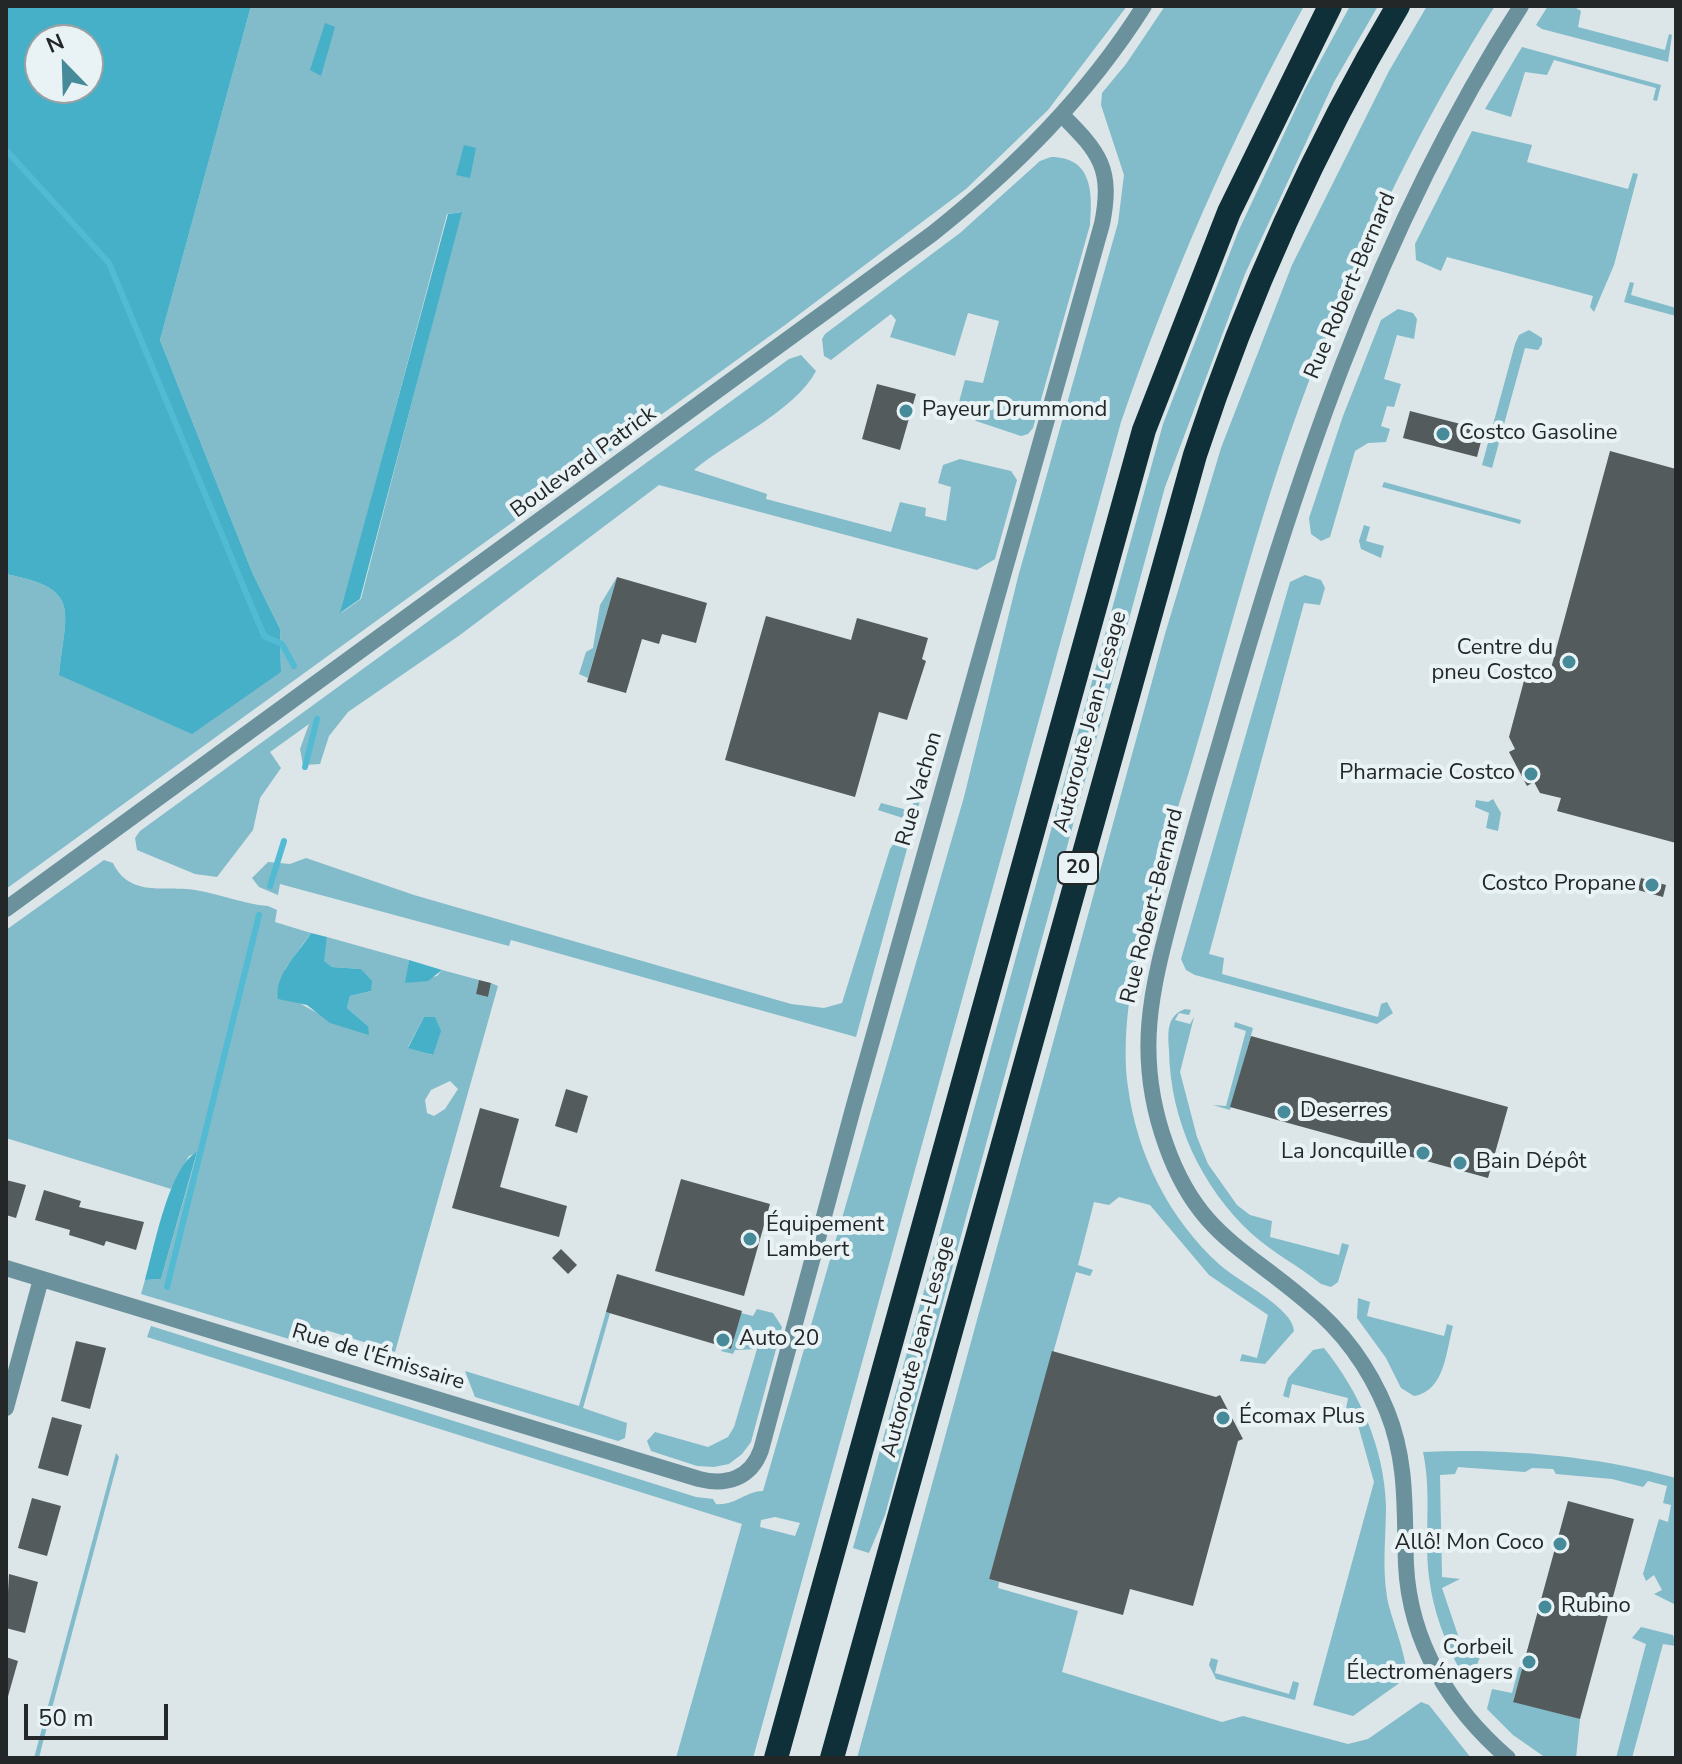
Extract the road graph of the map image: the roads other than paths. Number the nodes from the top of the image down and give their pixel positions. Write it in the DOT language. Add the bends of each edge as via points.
graph roads {
  1 [pos="1144,6"];
  2 [pos="1330,6"];
  3 [pos="1398,6"];
  4 [pos="1521,6"];
  5 [pos="1063,116"];
  6 [pos="6,909"];
  7 [pos="6,1268"];
  8 [pos="41,1279"];
  9 [pos="6,1408"];
  10 [pos="738,1478"];
  11 [pos="776,1758"];
  12 [pos="832,1758"];
  13 [pos="1508,1758"];
  1 -- 5 [label="street, Boulevard Patrick"];
  2 -- 11 [label="highway, Autoroute Jean-Lesage / 20" via="1225,222 1131,469"];
  3 -- 12 [label="highway, Autoroute Jean-Lesage / 20" via="1287,222 1198,445"];
  4 -- 13 [label="street, Rue Robert-Bernard" via="1434,156 1377,275 1320,416 1199,814 1152,985 1146,1047 1164,1141 1198,1208 1236,1249 1326,1319 1374,1383 1402,1461 1408,1582 1419,1635 1459,1708"];
  5 -- 6 [label="street, Boulevard Patrick" via="974,200 863,288"];
  5 -- 10 [label="street, Rue Vachon" via="1101,158 1107,184 1102,224 761,1450"];
  7 -- 8 [label="street, Rue de l'Émissaire"];
  8 -- 9 [label="street"];
  8 -- 10 [label="street, Rue de l'Émissaire" via="699,1479"];
}
